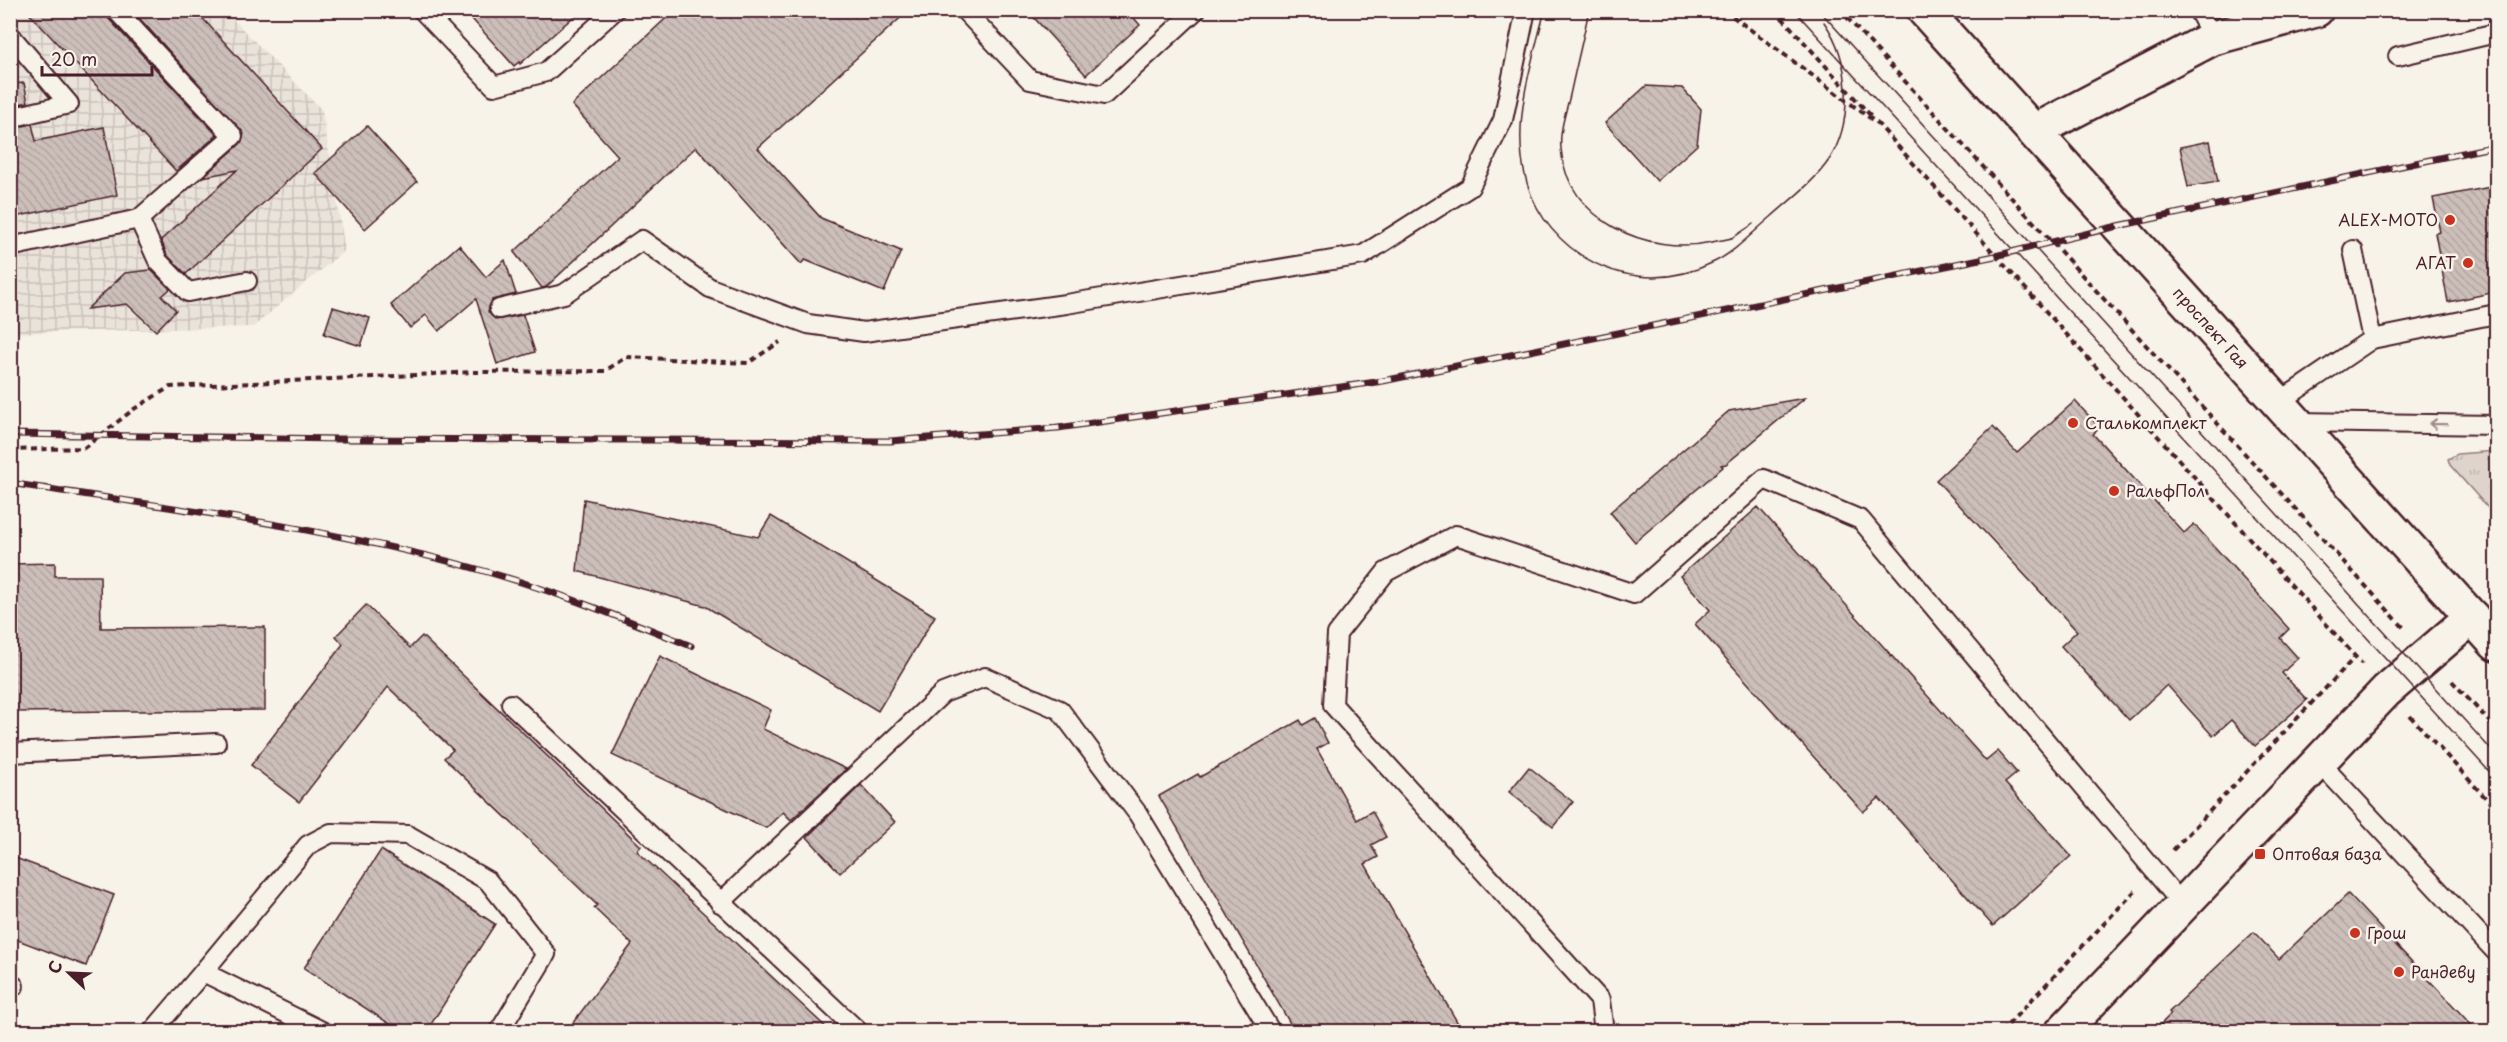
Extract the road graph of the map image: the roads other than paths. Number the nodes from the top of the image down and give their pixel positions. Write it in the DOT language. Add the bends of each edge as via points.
graph roads {
  1 [pos="116,10"];
  2 [pos="422,10"];
  3 [pos="615,10"];
  4 [pos="964,10"];
  5 [pos="1196,10"];
  6 [pos="1526,10"];
  7 [pos="1924,10"];
  8 [pos="2316,10"];
  9 [pos="2205,24"];
  10 [pos="2496,33"];
  11 [pos="10,35"];
  12 [pos="2398,56"];
  13 [pos="10,118"];
  14 [pos="2035,131"];
  15 [pos="139,219"];
  16 [pos="10,247"];
  17 [pos="2352,250"];
  18 [pos="247,281"];
  19 [pos="499,309"];
  20 [pos="2496,314"];
  21 [pos="2372,339"];
  22 [pos="2288,412"];
  23 [pos="2496,425"];
  24 [pos="2472,617"];
  25 [pos="2496,644"];
  26 [pos="511,704"];
  27 [pos="216,743"];
  28 [pos="10,753"];
  29 [pos="2318,761"];
  30 [pos="720,903"];
  31 [pos="2182,904"];
  32 [pos="2496,952"];
  33 [pos="203,972"];
  34 [pos="152,1032"];
  35 [pos="324,1032"];
  36 [pos="499,1032"];
  37 [pos="859,1032"];
  38 [pos="1271,1032"];
  39 [pos="1604,1032"];
  40 [pos="2062,1032"];
  1 -- 15 [label="lane" via="233,136"];
  2 -- 3 [label="lane" via="494,86 546,72"];
  4 -- 5 [label="lane" via="1030,80 1104,95"];
  6 -- 19 [label="lane" via="1503,120 1470,187 1363,255 1066,304 864,332 808,324 710,288 642,240 564,294"];
  7 -- 14 [label="street, проспект Гая"];
  8 -- 9 [label="street"];
  9 -- 14 [label="street"];
  10 -- 12 [label="lane"];
  11 -- 13 [label="lane" via="69,104"];
  14 -- 22 [label="street, проспект Гая"];
  15 -- 16 [label="lane"];
  15 -- 18 [label="lane" via="158,261 188,292"];
  17 -- 21 [label="lane"];
  20 -- 21 [label="lane"];
  21 -- 22 [label="lane"];
  23 -- 22 [label="lane, one-way"];
  22 -- 24 [label="street, проспект Гая"];
  24 -- 25 [label="street, проспект Гая"];
  24 -- 29 [label="street" via="2386,691"];
  26 -- 30 [label="lane"];
  27 -- 28 [label="lane"];
  29 -- 31 [label="street"];
  29 -- 32 [label="lane"];
  30 -- 37 [label="lane"];
  30 -- 38 [label="lane" via="943,693 985,677 1060,711 1138,814"];
  31 -- 39 [label="lane" via="1861,520 1764,479 1634,594 1456,535 1386,573 1337,634 1333,705 1600,1000"];
  31 -- 40 [label="street"];
  33 -- 34 [label="lane"];
  33 -- 35 [label="lane"];
  33 -- 36 [label="lane" via="308,845 331,833 408,835 488,881 546,954"];
}
